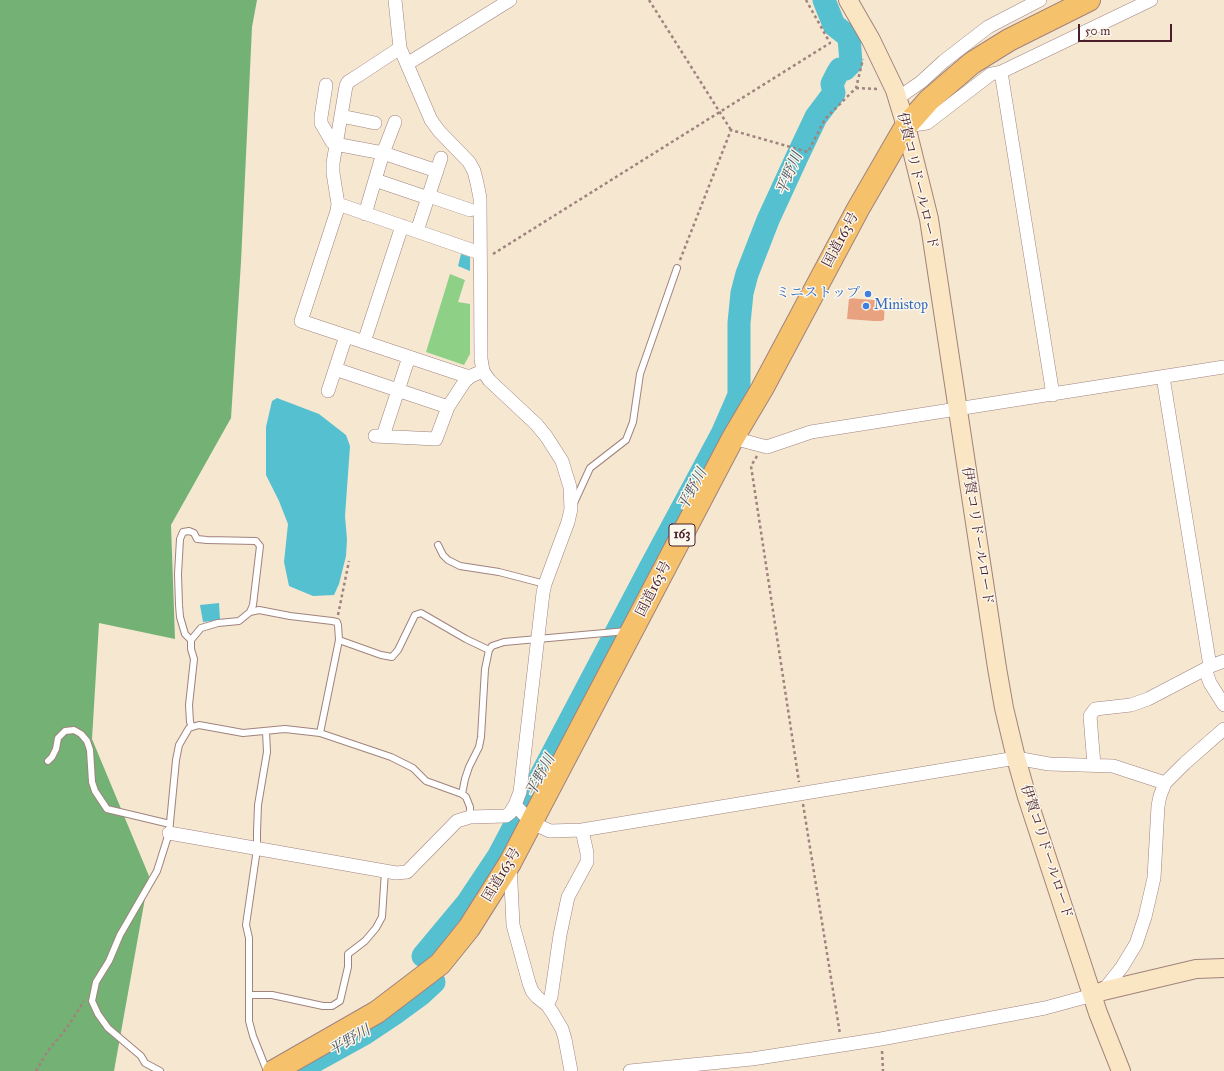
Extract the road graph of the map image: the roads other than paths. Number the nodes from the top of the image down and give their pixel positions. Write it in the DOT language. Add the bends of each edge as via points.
graph roads {
  1 [pos="395,0"];
  2 [pos="510,0"];
  3 [pos="848,0"];
  4 [pos="1040,0"];
  5 [pos="1089,0"];
  6 [pos="1151,0"];
  7 [pos="400,48"];
  8 [pos="407,64"];
  9 [pos="1001,72"];
  10 [pos="326,85"];
  11 [pos="896,94"];
  12 [pos="341,116"];
  13 [pos="395,122"];
  14 [pos="375,123"];
  15 [pos="906,126"];
  16 [pos="336,144"];
  17 [pos="383,153"];
  18 [pos="441,158"];
  19 [pos="437,171"];
  20 [pos="375,180"];
  21 [pos="428,197"];
  22 [pos="338,204"];
  23 [pos="470,210"];
  24 [pos="366,214"];
  25 [pos="402,226"];
  26 [pos="417,231"];
  27 [pos="480,257"];
  28 [pos="677,268"];
  29 [pos="346,336"];
  30 [pos="364,342"];
  31 [pos="409,357"];
  32 [pos="1224,367"];
  33 [pos="335,369"];
  34 [pos="483,371"];
  35 [pos="471,376"];
  36 [pos="1163,377"];
  37 [pos="328,391"];
  38 [pos="398,391"];
  39 [pos="1053,395"];
  40 [pos="448,407"];
  41 [pos="957,410"];
  42 [pos="733,438"];
  43 [pos="571,509"];
  44 [pos="438,545"];
  45 [pos="545,584"];
  46 [pos="250,612"];
  47 [pos="628,631"];
  48 [pos="538,638"];
  49 [pos="191,640"];
  50 [pos="339,640"];
  51 [pos="489,650"];
  52 [pos="1224,661"];
  53 [pos="1208,668"];
  54 [pos="1224,706"];
  55 [pos="192,727"];
  56 [pos="1224,729"];
  57 [pos="266,731"];
  58 [pos="320,733"];
  59 [pos="1016,758"];
  60 [pos="48,761"];
  61 [pos="1094,765"];
  62 [pos="1165,783"];
  63 [pos="462,794"];
  64 [pos="515,805"];
  65 [pos="470,817"];
  66 [pos="532,823"];
  67 [pos="170,829"];
  68 [pos="582,830"];
  69 [pos="257,849"];
  70 [pos="510,863"];
  71 [pos="385,871"];
  72 [pos="1224,968"];
  73 [pos="1098,993"];
  74 [pos="249,995"];
  75 [pos="547,1005"];
  76 [pos="160,1071"];
  77 [pos="267,1071"];
  78 [pos="274,1071"];
  79 [pos="571,1071"];
  80 [pos="630,1071"];
  81 [pos="1121,1071"];
  1 -- 7 [label="street"];
  2 -- 8 [label="street"];
  3 -- 11 [label="street, 伊賀コリドールロード" via="871,40"];
  4 -- 11 [label="street" via="988,27 921,82"];
  5 -- 15 [label="highway, 国道163号 / 163" via="1009,40 972,63 929,100"];
  6 -- 9 [label="street"];
  7 -- 8 [label="street"];
  7 -- 12 [label="street" via="348,82"];
  8 -- 27 [label="street" via="431,120 474,171 480,198"];
  9 -- 15 [label="street" via="991,74 927,123"];
  9 -- 39 [label="street"];
  10 -- 16 [label="street" via="321,123"];
  11 -- 15 [label="street, 伊賀コリドールロード"];
  12 -- 14 [label="street"];
  12 -- 16 [label="street"];
  13 -- 17 [label="street"];
  15 -- 41 [label="street, 伊賀コリドールロード" via="929,219"];
  15 -- 42 [label="highway, 国道163号 / 163"];
  16 -- 17 [label="street"];
  16 -- 22 [label="street" via="332,173"];
  17 -- 19 [label="street"];
  17 -- 20 [label="street"];
  18 -- 19 [label="street"];
  19 -- 21 [label="street"];
  20 -- 21 [label="street"];
  20 -- 24 [label="street"];
  21 -- 23 [label="street"];
  21 -- 26 [label="street"];
  22 -- 24 [label="street"];
  22 -- 29 [label="street" via="336,217 301,321"];
  24 -- 25 [label="street"];
  25 -- 26 [label="street"];
  25 -- 30 [label="street"];
  26 -- 27 [label="street"];
  27 -- 34 [label="street"];
  28 -- 43 [label="lane" via="640,374 633,422 626,440 590,468"];
  29 -- 30 [label="street"];
  29 -- 33 [label="street"];
  30 -- 31 [label="street"];
  31 -- 35 [label="street"];
  31 -- 38 [label="street"];
  32 -- 36 [label="street"];
  33 -- 37 [label="street"];
  33 -- 38 [label="street"];
  34 -- 35 [label="street"];
  34 -- 43 [label="street" via="489,380 536,424 562,460 570,487"];
  35 -- 40 [label="street"];
  36 -- 39 [label="street"];
  36 -- 53 [label="street" via="1209,660"];
  38 -- 40 [label="street"];
  38 -- 40 [label="street" via="379,436 436,439"];
  39 -- 41 [label="street"];
  41 -- 42 [label="street" via="811,432 767,447"];
  41 -- 59 [label="street, 伊賀コリドールロード" via="997,668"];
  42 -- 47 [label="highway, 国道163号 / 163"];
  43 -- 45 [label="street"];
  44 -- 45 [label="lane" via="448,560 460,566 499,572"];
  45 -- 48 [label="street"];
  46 -- 49 [label="lane" via="239,621 201,628"];
  46 -- 49 [label="lane" via="260,546 256,541 207,540 197,538 189,531 183,532 180,539 178,574 179,605 185,634"];
  46 -- 50 [label="lane" via="259,610 337,622"];
  47 -- 48 [label="lane"];
  47 -- 66 [label="highway, 国道163号 / 163"];
  48 -- 51 [label="lane" via="504,642 492,646"];
  48 -- 64 [label="street" via="520,792"];
  49 -- 55 [label="lane" via="194,659 189,706"];
  50 -- 51 [label="lane" via="381,655 392,656 398,650 415,615 421,613"];
  50 -- 58 [label="lane"];
  51 -- 63 [label="lane" via="485,669 480,742 469,767"];
  52 -- 53 [label="street"];
  53 -- 54 [label="street" via="1210,683"];
  53 -- 61 [label="street" via="1137,703 1095,709 1090,716"];
  55 -- 57 [label="lane" via="199,725 243,733"];
  55 -- 67 [label="lane" via="179,745"];
  56 -- 62 [label="street"];
  57 -- 58 [label="lane" via="285,729"];
  57 -- 69 [label="lane" via="267,752 258,805"];
  58 -- 63 [label="lane" via="391,757 414,768 426,781"];
  59 -- 61 [label="street" via="1049,764"];
  59 -- 68 [label="street"];
  59 -- 73 [label="street, 伊賀コリドールロード"];
  60 -- 67 [label="lane" via="56,749 58,738 65,731 74,730 86,741 90,750 92,782 107,809"];
  61 -- 62 [label="street" via="1113,766"];
  62 -- 73 [label="street" via="1158,806 1154,878 1145,917 1136,944 1122,967"];
  63 -- 65 [label="lane" via="470,807"];
  64 -- 65 [label="street" via="506,816"];
  64 -- 66 [label="street"];
  65 -- 71 [label="street" via="457,820 407,872"];
  66 -- 68 [label="street" via="550,831"];
  66 -- 70 [label="highway, 国道163号 / 163"];
  67 -- 69 [label="street"];
  67 -- 76 [label="lane" via="157,871 96,982 92,1001 108,1028 141,1056 145,1063"];
  68 -- 75 [label="street" via="587,862 568,897 551,997"];
  69 -- 71 [label="street"];
  69 -- 74 [label="lane" via="246,925 249,938"];
  70 -- 75 [label="street" via="513,925 516,937 532,991 536,998"];
  70 -- 78 [label="highway, 国道163号 / 163" via="469,928 440,964 377,1012"];
  71 -- 74 [label="lane" via="382,917 366,941 348,954 348,967 340,1001 332,1006 323,1006 272,995"];
  72 -- 73 [label="street" via="1196,969"];
  73 -- 80 [label="street" via="1044,1008 881,1039 752,1059"];
  73 -- 81 [label="street, 伊賀コリドールロード" via="1110,1045"];
  74 -- 77 [label="lane" via="249,1021"];
  75 -- 79 [label="street" via="562,1030"];
}
